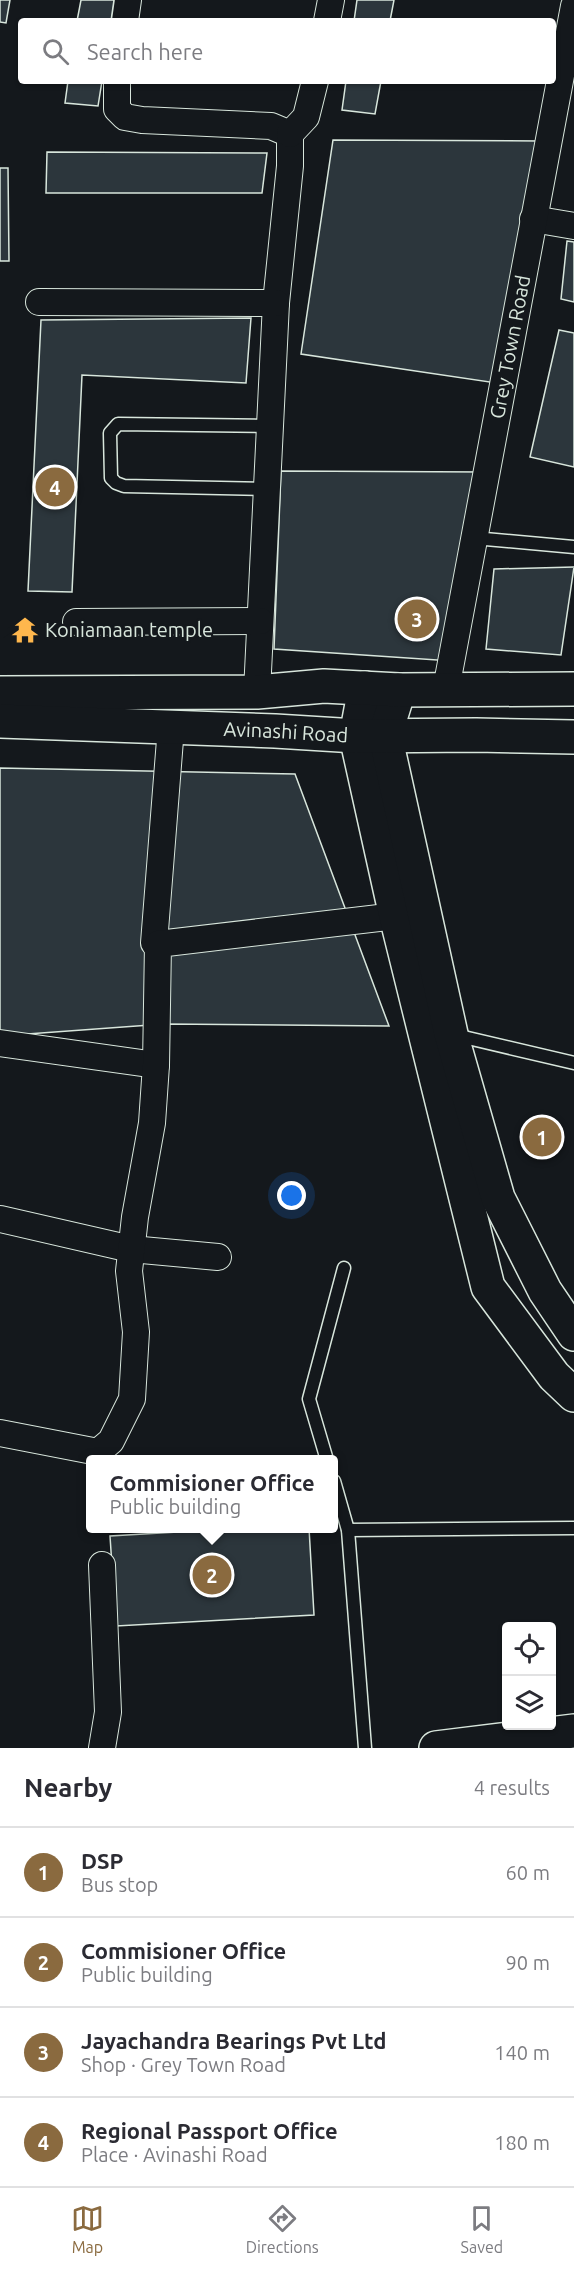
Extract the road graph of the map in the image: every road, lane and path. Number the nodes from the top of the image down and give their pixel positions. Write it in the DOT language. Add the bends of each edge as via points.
graph roads {
  1 [pos="128,0"];
  2 [pos="331,0"];
  3 [pos="574,6"];
  4 [pos="125,18"];
  5 [pos="328,18"];
  6 [pos="117,84"];
  7 [pos="314,84"];
  8 [pos="566,93"];
  9 [pos="290,134"];
  10 [pos="533,219"];
  11 [pos="574,226"];
  12 [pos="39,302"];
  13 [pos="276,303"];
  14 [pos="270,426"];
  15 [pos="267,489"];
  16 [pos="474,538"];
  17 [pos="574,547"];
  18 [pos="261,621"];
  19 [pos="76,622"];
  20 [pos="365,688"];
  21 [pos="446,689"];
  22 [pos="574,689"];
  23 [pos="399,690"];
  24 [pos="257,692"];
  25 [pos="0,693"];
  26 [pos="0,721"];
  27 [pos="171,727"];
  28 [pos="371,735"];
  29 [pos="574,737"];
  30 [pos="396,916"];
  31 [pos="154,943"];
  32 [pos="451,1034"];
  33 [pos="0,1043"];
  34 [pos="574,1063"];
  35 [pos="156,1065"];
  36 [pos="0,1220"];
  37 [pos="131,1249"];
  38 [pos="218,1257"];
  39 [pos="344,1268"];
  40 [pos="574,1334"];
  41 [pos="574,1395"];
  42 [pos="0,1433"];
  43 [pos="326,1455"];
  44 [pos="338,1497"];
  45 [pos="574,1528"];
  46 [pos="348,1530"];
  47 [pos="102,1565"];
  48 [pos="574,1731"];
  49 [pos="102,1748"];
  50 [pos="365,1748"];
  51 [pos="436,1748"];
  1 -- 4 [label="street"];
  2 -- 5 [label="street"];
  3 -- 8 [label="street, Grey Town Road"];
  6 -- 9 [label="street" via="117,109 125,117 271,126"];
  7 -- 9 [label="street" via="306,117"];
  8 -- 10 [label="street, Grey Town Road"];
  9 -- 13 [label="street"];
  10 -- 11 [label="street"];
  10 -- 16 [label="street, Grey Town Road"];
  12 -- 13 [label="street"];
  13 -- 14 [label="street"];
  14 -- 15 [label="street"];
  14 -- 15 [label="lane" via="118,424 110,433 111,478 124,486"];
  15 -- 18 [label="street"];
  16 -- 17 [label="lane"];
  16 -- 21 [label="street, Grey Town Road"];
  18 -- 19 [label="street"];
  18 -- 24 [label="street"];
  20 -- 23 [label="main road, Avinashi Road"];
  20 -- 24 [label="main road, Avinashi Road" via="324,686"];
  20 -- 28 [label="main road"];
  21 -- 22 [label="main road, Avinashi Road"];
  21 -- 23 [label="main road, Avinashi Road"];
  23 -- 28 [label="main road"];
  24 -- 25 [label="main road, Avinashi Road"];
  26 -- 27 [label="main road, Avinashi Road"];
  27 -- 28 [label="main road, Avinashi Road"];
  27 -- 31 [label="street"];
  28 -- 29 [label="main road, Avinashi Road"];
  28 -- 30 [label="main road"];
  28 -- 32 [label="main road"];
  30 -- 35 [label="street" via="158,944"];
  30 -- 41 [label="main road" via="488,1287 554,1376"];
  32 -- 34 [label="lane"];
  32 -- 40 [label="main road" via="498,1198 545,1291"];
  33 -- 35 [label="street"];
  35 -- 37 [label="street" via="152,1123"];
  36 -- 37 [label="street"];
  37 -- 38 [label="street"];
  37 -- 42 [label="street" via="129,1271 136,1332 132,1399 111,1441 98,1452"];
  39 -- 43 [label="lane" via="309,1399"];
  44 -- 46 [label="lane"];
  45 -- 46 [label="lane"];
  46 -- 50 [label="lane"];
  47 -- 49 [label="street" via="108,1712"];
  48 -- 51 [label="main road"];
}
